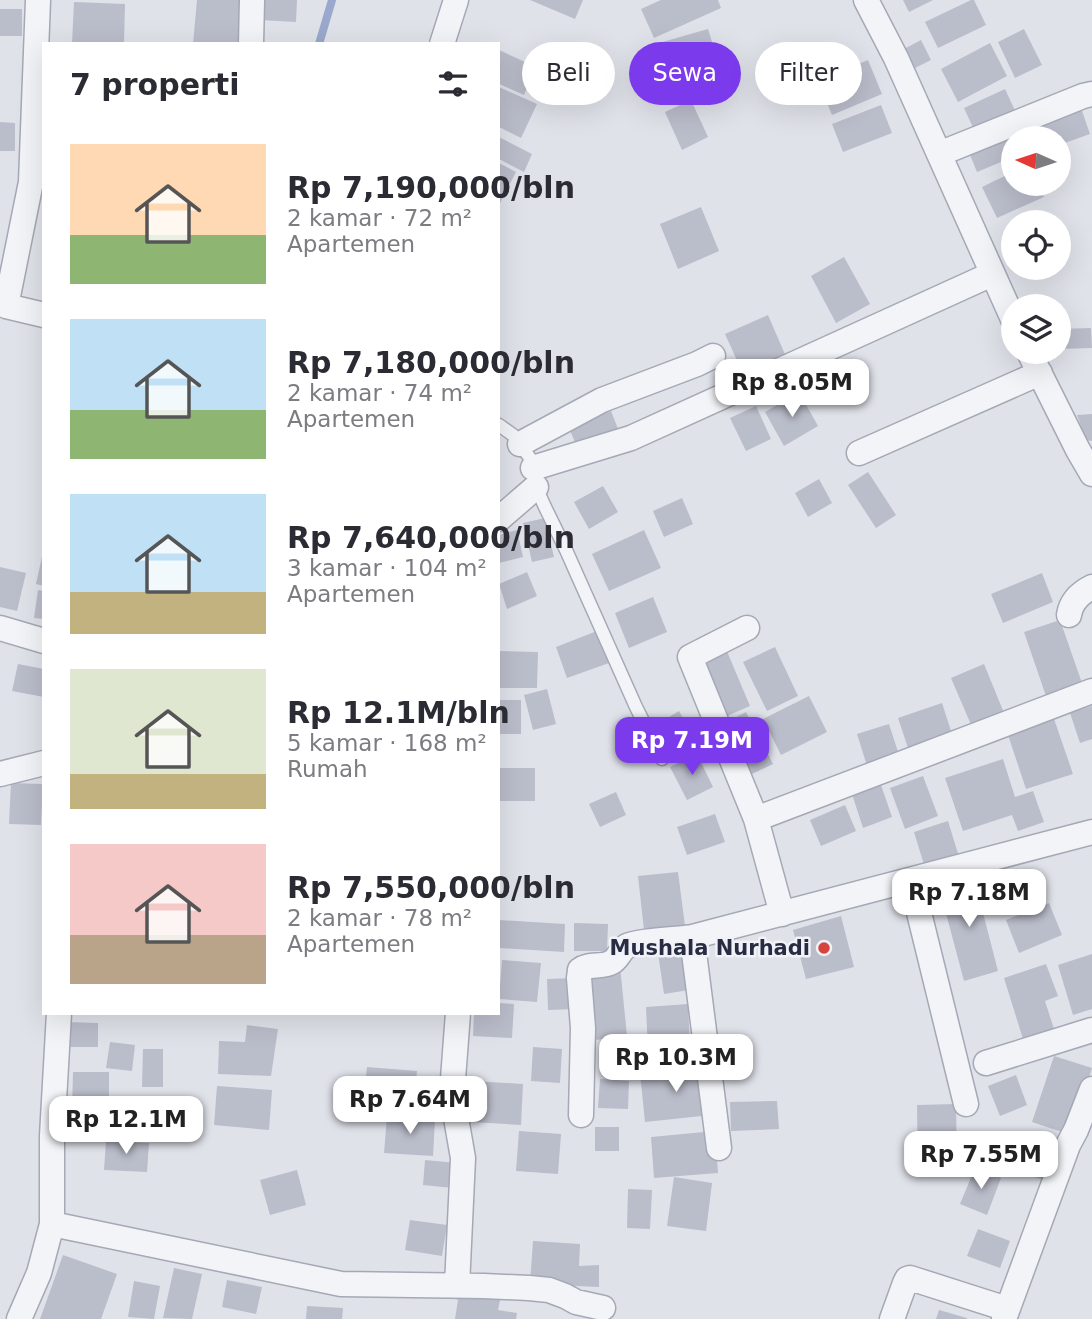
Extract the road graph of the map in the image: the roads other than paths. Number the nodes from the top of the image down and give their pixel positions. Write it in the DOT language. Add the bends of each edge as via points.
graph roads {
  1 [pos="38,0"];
  2 [pos="252,0"];
  3 [pos="456,0"];
  4 [pos="866,0"];
  5 [pos="251,42"];
  6 [pos="443,42"];
  7 [pos="1092,94"];
  8 [pos="939,154"];
  9 [pos="992,274"];
  10 [pos="1001,294"];
  11 [pos="3,305"];
  12 [pos="42,314"];
  13 [pos="713,356"];
  14 [pos="1031,364"];
  15 [pos="1036,364"];
  16 [pos="500,426"];
  17 [pos="520,444"];
  18 [pos="1085,449"];
  19 [pos="859,453"];
  20 [pos="1092,474"];
  21 [pos="534,477"];
  22 [pos="500,518"];
  23 [pos="1092,587"];
  24 [pos="1069,615"];
  25 [pos="0,628"];
  26 [pos="747,628"];
  27 [pos="42,640"];
  28 [pos="1092,691"];
  29 [pos="662,759"];
  30 [pos="42,764"];
  31 [pos="0,774"];
  32 [pos="756,819"];
  33 [pos="1092,832"];
  34 [pos="911,880"];
  35 [pos="782,914"];
  36 [pos="692,937"];
  37 [pos="59,1015"];
  38 [pos="458,1015"];
  39 [pos="1092,1030"];
  40 [pos="986,1063"];
  41 [pos="1092,1089"];
  42 [pos="966,1104"];
  43 [pos="581,1115"];
  44 [pos="719,1148"];
  45 [pos="52,1224"];
  46 [pos="457,1286"];
  47 [pos="603,1308"];
  48 [pos="1006,1314"];
  49 [pos="19,1319"];
  50 [pos="892,1319"];
  1 -- 11 [label="street" via="31,182"];
  2 -- 5 [label="street"];
  3 -- 6 [label="street"];
  4 -- 8 [label="street"];
  7 -- 8 [label="street"];
  8 -- 9 [label="street"];
  9 -- 10 [label="street"];
  9 -- 21 [label="street" via="631,438"];
  11 -- 12 [label="street"];
  13 -- 17 [label="street" via="602,400"];
  14 -- 19 [label="street"];
  15 -- 18 [label="street"];
  16 -- 17 [label="lane"];
  17 -- 21 [label="lane" via="530,458"];
  18 -- 20 [label="street"];
  21 -- 22 [label="street"];
  21 -- 29 [label="lane"];
  23 -- 24 [label="street" via="1076,598"];
  25 -- 27 [label="street"];
  26 -- 32 [label="street" via="690,657"];
  28 -- 32 [label="street"];
  30 -- 31 [label="street"];
  32 -- 35 [label="street"];
  33 -- 34 [label="street"];
  34 -- 35 [label="street"];
  34 -- 42 [label="street"];
  35 -- 36 [label="street"];
  36 -- 43 [label="street" via="627,946 610,964 580,970"];
  36 -- 44 [label="street"];
  37 -- 45 [label="street"];
  38 -- 46 [label="street" via="453,1079 463,1158"];
  39 -- 40 [label="street"];
  41 -- 48 [label="street"];
  45 -- 46 [label="street" via="341,1284"];
  45 -- 49 [label="street" via="40,1273"];
  46 -- 47 [label="street" via="549,1290"];
  48 -- 50 [label="street" via="910,1278"];
}
